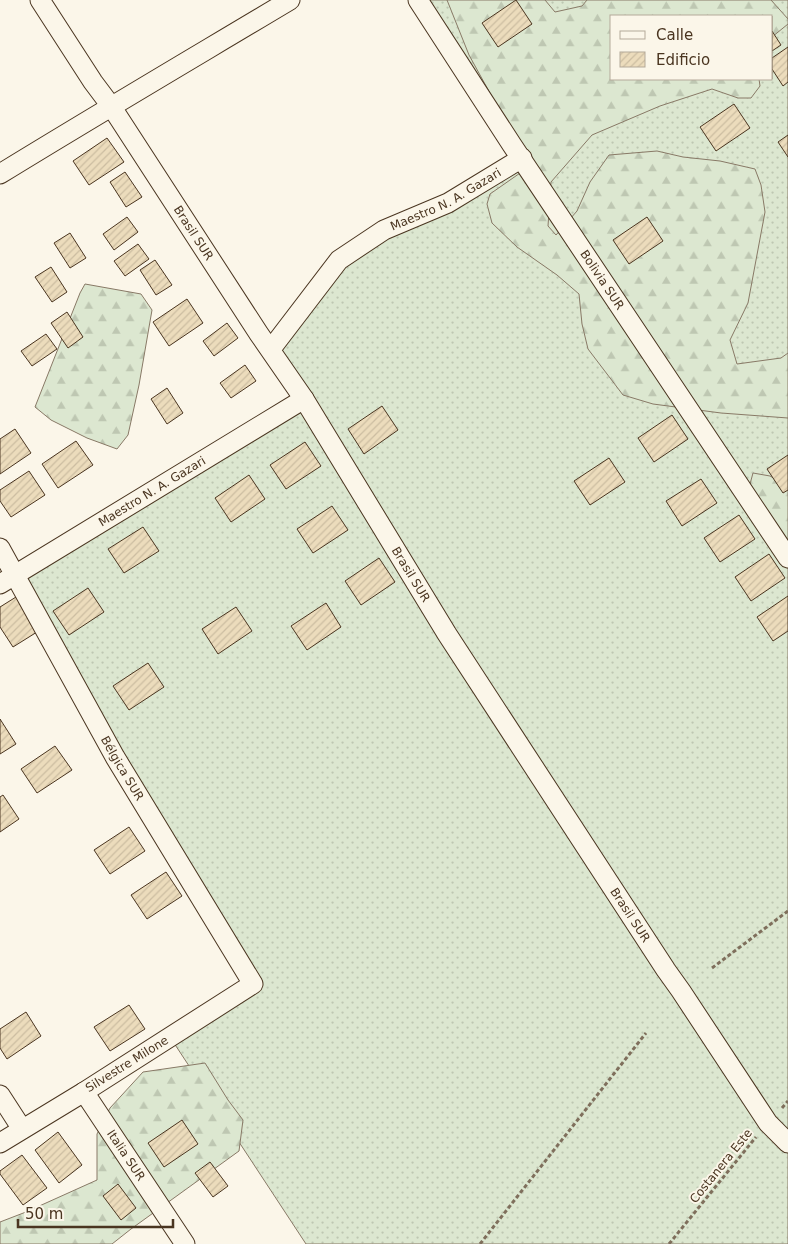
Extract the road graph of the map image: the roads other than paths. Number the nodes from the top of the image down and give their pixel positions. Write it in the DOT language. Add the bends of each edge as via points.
graph roads {
  1 [pos="40,0"];
  2 [pos="290,0"];
  3 [pos="418,0"];
  4 [pos="111,106"];
  5 [pos="522,158"];
  6 [pos="0,174"];
  7 [pos="271,350"];
  8 [pos="304,399"];
  9 [pos="0,548"];
  10 [pos="788,558"];
  11 [pos="8,580"];
  12 [pos="253,984"];
  13 [pos="84,1092"];
  14 [pos="0,1095"];
  15 [pos="22,1129"];
  16 [pos="0,1143"];
  17 [pos="788,1143"];
  18 [pos="185,1244"];
  1 -- 4 [label="street, Brasil SUR"];
  2 -- 4 [label="street"];
  3 -- 5 [label="street, Bolivia SUR"];
  4 -- 6 [label="street"];
  4 -- 7 [label="street, Brasil SUR"];
  5 -- 7 [label="street, Maestro N. A. Gazari" via="448,203 384,230 339,260"];
  5 -- 10 [label="street, Bolivia SUR"];
  7 -- 8 [label="street, Brasil SUR"];
  8 -- 11 [label="street, Maestro N. A. Gazari"];
  8 -- 17 [label="street, Brasil SUR" via="447,634 768,1123"];
  9 -- 11 [label="street, Bélgica SUR"];
  11 -- 12 [label="street, Bélgica SUR"];
  12 -- 13 [label="street, Silvestre Milone"];
  13 -- 15 [label="street, Silvestre Milone"];
  13 -- 18 [label="street, Italia SUR"];
  14 -- 15 [label="street"];
  15 -- 16 [label="street, Silvestre Milone"];
}
